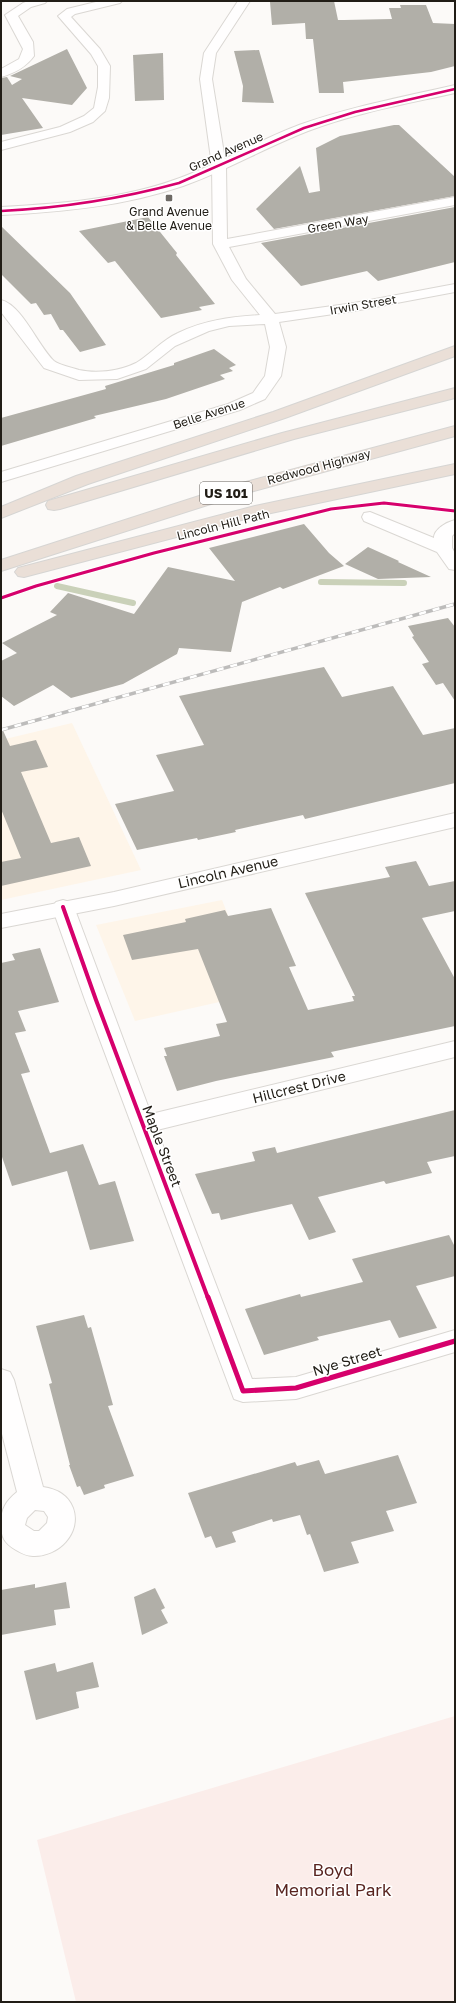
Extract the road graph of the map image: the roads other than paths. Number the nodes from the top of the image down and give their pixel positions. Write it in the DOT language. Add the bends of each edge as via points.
graph roads {
  1 [pos="41,1"];
  2 [pos="112,1"];
  3 [pos="117,1"];
  4 [pos="244,1"];
  5 [pos="1,73"];
  6 [pos="455,90"];
  7 [pos="1,146"];
  8 [pos="219,166"];
  9 [pos="455,201"];
  10 [pos="1,211"];
  11 [pos="220,244"];
  12 [pos="455,288"];
  13 [pos="1,304"];
  14 [pos="271,319"];
  15 [pos="455,350"];
  16 [pos="455,393"];
  17 [pos="455,431"];
  18 [pos="455,468"];
  19 [pos="1,477"];
  20 [pos="1,513"];
  21 [pos="370,517"];
  22 [pos="1,522"];
  23 [pos="455,524"];
  24 [pos="443,548"];
  25 [pos="455,565"];
  26 [pos="1,566"];
  27 [pos="1,577"];
  28 [pos="455,820"];
  29 [pos="63,908"];
  30 [pos="1,921"];
  31 [pos="455,1049"];
  32 [pos="143,1125"];
  33 [pos="455,1340"];
  34 [pos="1,1380"];
  35 [pos="243,1391"];
  36 [pos="32,1498"];
  1 -- 5 [label="street" via="18,9 11,15 27,41 29,52 24,62"];
  2 -- 3 [label="street"];
  3 -- 7 [label="street" via="71,11 64,16 68,24 97,53 105,68 103,99 98,112 86,121 66,129"];
  4 -- 8 [label="street, Belle Avenue" via="210,53 206,79"];
  6 -- 8 [label="street, Grand Avenue" via="355,112 304,128"];
  8 -- 10 [label="street, Grand Avenue" via="179,183 126,196 66,206"];
  8 -- 11 [label="street, Belle Avenue"];
  9 -- 11 [label="street, Green Way"];
  11 -- 14 [label="street, Belle Avenue" via="239,280"];
  12 -- 14 [label="street, Irwin Street"];
  13 -- 14 [label="street, Irwin Street" via="49,365 79,375 112,376 141,366 170,343 205,327 229,322"];
  14 -- 19 [label="street, Belle Avenue" via="278,347 276,362 273,376 259,396 208,415"];
  15 -- 20 [label="highway" via="279,415 82,480"];
  16 -- 22 [label="highway, US 101" via="210,457"];
  17 -- 26 [label="highway, Redwood Highway / US 101" via="233,491"];
  18 -- 27 [label="highway" via="255,511"];
  21 -- 24 [label="street"];
  23 -- 24 [label="street" via="443,534"];
  24 -- 25 [label="street"];
  28 -- 29 [label="street, Lincoln Avenue" via="114,899"];
  29 -- 30 [label="street, Lincoln Avenue"];
  29 -- 32 [label="street, Maple Street"];
  31 -- 32 [label="street, Hillcrest Drive"];
  32 -- 35 [label="street, Maple Street"];
  33 -- 35 [label="street, Nye Street" via="296,1388"];
  34 -- 36 [label="street"];
}
